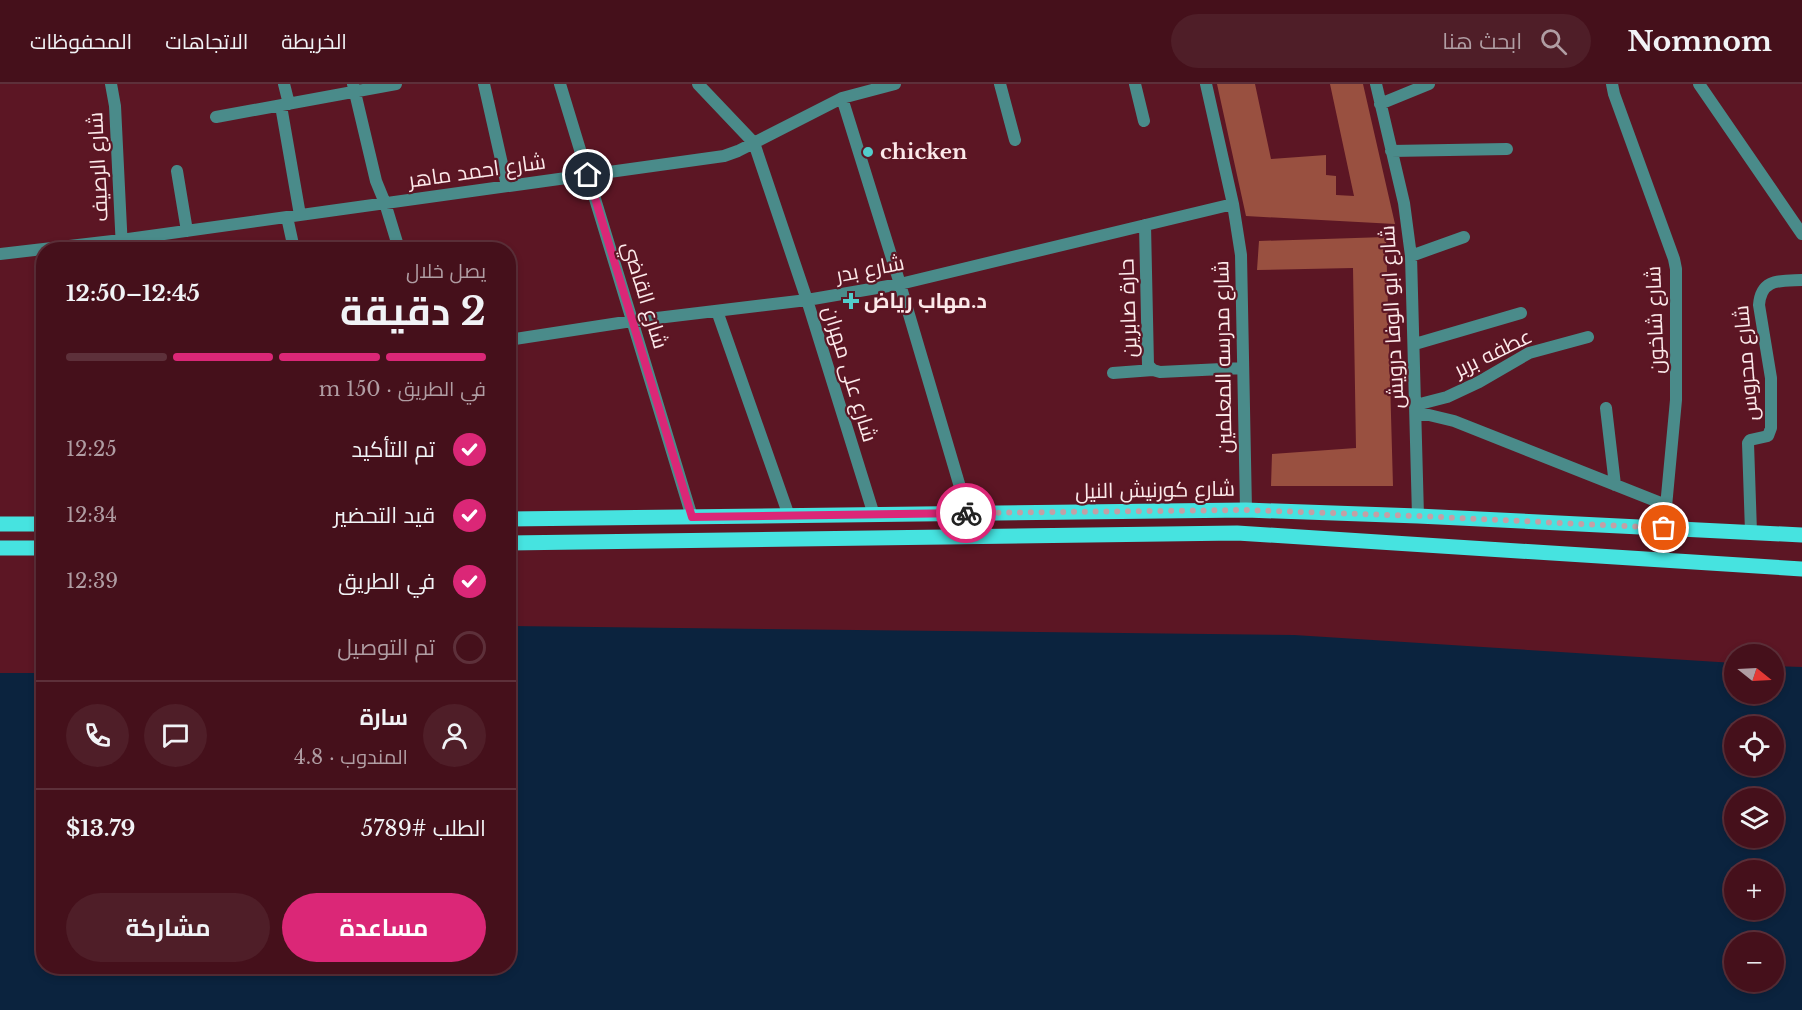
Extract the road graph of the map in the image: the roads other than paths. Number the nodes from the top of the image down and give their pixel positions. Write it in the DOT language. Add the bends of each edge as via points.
graph roads {
  1 [pos="111,84"];
  2 [pos="284,84"];
  3 [pos="396,84"];
  4 [pos="484,84"];
  5 [pos="560,84"];
  6 [pos="698,84"];
  7 [pos="892,84"];
  8 [pos="1000,84"];
  9 [pos="1135,84"];
  10 [pos="1206,84"];
  11 [pos="1376,84"];
  12 [pos="1429,84"];
  13 [pos="1612,84"];
  14 [pos="1699,84"];
  15 [pos="354,88"];
  16 [pos="842,98"];
  17 [pos="1380,104"];
  18 [pos="285,105"];
  19 [pos="216,117"];
  20 [pos="1144,121"];
  21 [pos="1015,140"];
  22 [pos="754,143"];
  23 [pos="1507,149"];
  24 [pos="1391,151"];
  25 [pos="177,171"];
  26 [pos="588,175"];
  27 [pos="507,186"];
  28 [pos="385,203"];
  29 [pos="1233,204"];
  30 [pos="300,215"];
  31 [pos="287,217"];
  32 [pos="1145,225"];
  33 [pos="187,231"];
  34 [pos="1802,234"];
  35 [pos="1464,237"];
  36 [pos="121,242"];
  37 [pos="135,242"];
  38 [pos="292,242"];
  39 [pos="397,242"];
  40 [pos="36,251"];
  41 [pos="0,254"];
  42 [pos="1411,256"];
  43 [pos="1802,280"];
  44 [pos="900,284"];
  45 [pos="807,300"];
  46 [pos="717,311"];
  47 [pos="1521,313"];
  48 [pos="632,321"];
  49 [pos="1588,337"];
  50 [pos="516,339"];
  51 [pos="1415,344"];
  52 [pos="1243,368"];
  53 [pos="1153,370"];
  54 [pos="1113,373"];
  55 [pos="1606,408"];
  56 [pos="1416,410"];
  57 [pos="1615,485"];
  58 [pos="1666,505"];
  59 [pos="1246,510"];
  60 [pos="968,513"];
  61 [pos="874,515"];
  62 [pos="789,516"];
  63 [pos="1418,516"];
  64 [pos="692,517"];
  65 [pos="516,519"];
  66 [pos="0,524"];
  67 [pos="36,524"];
  68 [pos="1664,528"];
  69 [pos="1751,532"];
  70 [pos="1802,535"];
  71 [pos="516,543"];
  72 [pos="0,548"];
  73 [pos="36,548"];
  74 [pos="1802,569"];
  1 -- 36 [label="street, شارع الرصيف"];
  2 -- 18 [label="street"];
  3 -- 15 [label="street"];
  4 -- 27 [label="street"];
  5 -- 26 [label="street, شارع القاضي"];
  6 -- 22 [label="street"];
  7 -- 16 [label="street, شارع احمد ماهر"];
  8 -- 21 [label="street"];
  9 -- 20 [label="street"];
  10 -- 29 [label="street"];
  11 -- 17 [label="street, شارع ابو الوفا درويش"];
  12 -- 17 [label="street"];
  13 -- 58 [label="street, شارع شاخون" via="1676,269 1676,400"];
  14 -- 34 [label="street"];
  15 -- 18 [label="street"];
  15 -- 28 [label="street"];
  16 -- 22 [label="street, شارع احمد ماهر"];
  16 -- 44 [label="street"];
  17 -- 24 [label="street, شارع ابو الوفا درويش"];
  18 -- 19 [label="street"];
  18 -- 30 [label="street"];
  22 -- 26 [label="street, شارع احمد ماهر" via="723,156"];
  22 -- 45 [label="street, شارع على مهران"];
  23 -- 24 [label="street"];
  24 -- 42 [label="street, شارع ابو الوفا درويش" via="1404,203"];
  25 -- 33 [label="street"];
  26 -- 27 [label="street, شارع احمد ماهر"];
  26 -- 48 [label="street, شارع القاضي"];
  27 -- 28 [label="street, شارع احمد ماهر"];
  28 -- 30 [label="street, شارع احمد ماهر"];
  28 -- 39 [label="street"];
  29 -- 32 [label="street, شارع بدر"];
  29 -- 52 [label="street, شارع مدرسه المعلمين" via="1241,255"];
  30 -- 31 [label="street, شارع احمد ماهر"];
  31 -- 33 [label="street, شارع احمد ماهر"];
  31 -- 38 [label="street"];
  32 -- 44 [label="street, شارع بدر"];
  32 -- 53 [label="street, حارة صابرين" via="1147,358"];
  33 -- 37 [label="street, شارع احمد ماهر"];
  35 -- 42 [label="street"];
  40 -- 41 [label="street, شارع احمد ماهر"];
  42 -- 51 [label="street, شارع ابو الوفا درويش"];
  43 -- 69 [label="street, شارع محروس" via="1767,285 1760,294 1771,384 1771,428 1768,436 1748,443"];
  44 -- 45 [label="street, شارع بدر"];
  44 -- 60 [label="street"];
  45 -- 46 [label="street, شارع بدر"];
  45 -- 61 [label="street, شارع على مهران"];
  46 -- 48 [label="street, شارع بدر"];
  46 -- 62 [label="street"];
  47 -- 51 [label="street"];
  48 -- 50 [label="street, شارع بدر"];
  48 -- 64 [label="street, شارع القاضي"];
  49 -- 56 [label="street, عطفه بربر" via="1529,353 1479,382"];
  51 -- 56 [label="street, شارع ابو الوفا درويش"];
  52 -- 53 [label="street, حارة صابرين"];
  52 -- 59 [label="street, شارع مدرسه المعلمين"];
  53 -- 54 [label="street"];
  55 -- 57 [label="street"];
  56 -- 57 [label="street" via="1454,421"];
  56 -- 63 [label="street, شارع ابو الوفا درويش"];
  57 -- 58 [label="street"];
  58 -- 68 [label="street, شارع شاخون"];
  59 -- 60 [label="main road, شارع كورنيش النيل"];
  59 -- 63 [label="main road, شارع كورنيش النيل"];
  60 -- 61 [label="main road, شارع كورنيش النيل"];
  61 -- 62 [label="main road, شارع كورنيش النيل"];
  62 -- 64 [label="main road, شارع كورنيش النيل"];
  63 -- 68 [label="main road, شارع كورنيش النيل"];
  64 -- 65 [label="main road, شارع كورنيش النيل"];
  66 -- 67 [label="main road"];
  68 -- 69 [label="main road, شارع كورنيش النيل"];
  69 -- 70 [label="main road, شارع كورنيش النيل"];
  71 -- 74 [label="main road, شارع كورنيش النيل" via="1237,533"];
  72 -- 73 [label="main road"];
}
